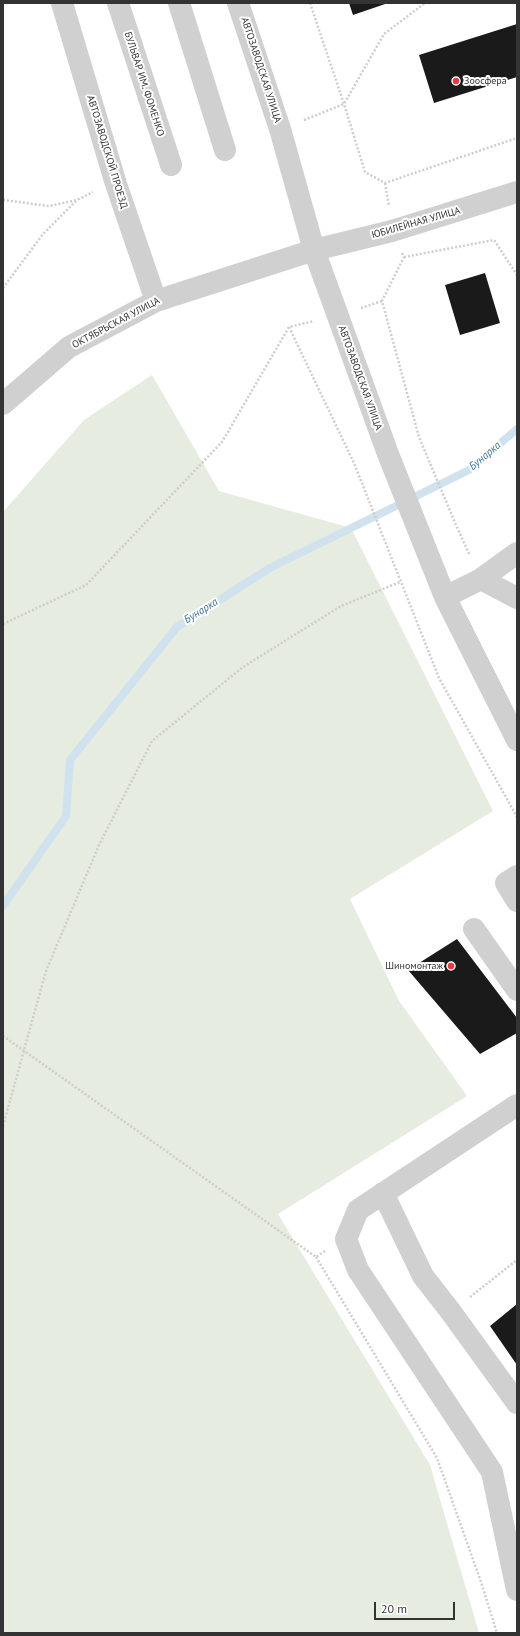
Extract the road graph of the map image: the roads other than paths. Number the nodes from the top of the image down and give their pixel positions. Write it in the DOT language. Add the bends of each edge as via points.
graph roads {
  1 [pos="62,3"];
  2 [pos="118,3"];
  3 [pos="179,3"];
  4 [pos="238,3"];
  5 [pos="225,150"];
  6 [pos="171,165"];
  7 [pos="517,192"];
  8 [pos="314,250"];
  9 [pos="156,301"];
  10 [pos="3,404"];
  11 [pos="517,553"];
  12 [pos="481,579"];
  13 [pos="444,597"];
  14 [pos="517,598"];
  15 [pos="517,740"];
  16 [pos="517,876"];
  17 [pos="517,901"];
  18 [pos="474,928"];
  19 [pos="517,990"];
  20 [pos="517,1106"];
  21 [pos="383,1193"];
  22 [pos="517,1403"];
  23 [pos="517,1590"];
  1 -- 9 [label="street, АВТОЗАВОДСКОЙ ПРОЕЗД" via="116,184"];
  2 -- 6 [label="street, БУЛЬВАР ИМ. ФОМЕНКО"];
  3 -- 5 [label="street"];
  4 -- 8 [label="street, АВТОЗАВОДСКАЯ УЛИЦА" via="280,128"];
  7 -- 8 [label="street, ЮБИЛЕЙНАЯ УЛИЦА" via="392,231"];
  8 -- 9 [label="street, ОКТЯБРЬСКАЯ УЛИЦА"];
  8 -- 13 [label="street, АВТОЗАВОДСКАЯ УЛИЦА" via="388,454"];
  9 -- 10 [label="street, ОКТЯБРЬСКАЯ УЛИЦА" via="69,348"];
  11 -- 12 [label="street"];
  12 -- 13 [label="street"];
  12 -- 14 [label="street"];
  13 -- 15 [label="street, АВТОЗАВОДСКАЯ УЛИЦА"];
  16 -- 17 [label="street" via="506,883"];
  18 -- 19 [label="street"];
  20 -- 21 [label="street"];
  21 -- 22 [label="street" via="423,1276"];
  21 -- 23 [label="street" via="358,1210 346,1239 358,1270 492,1472"];
}
